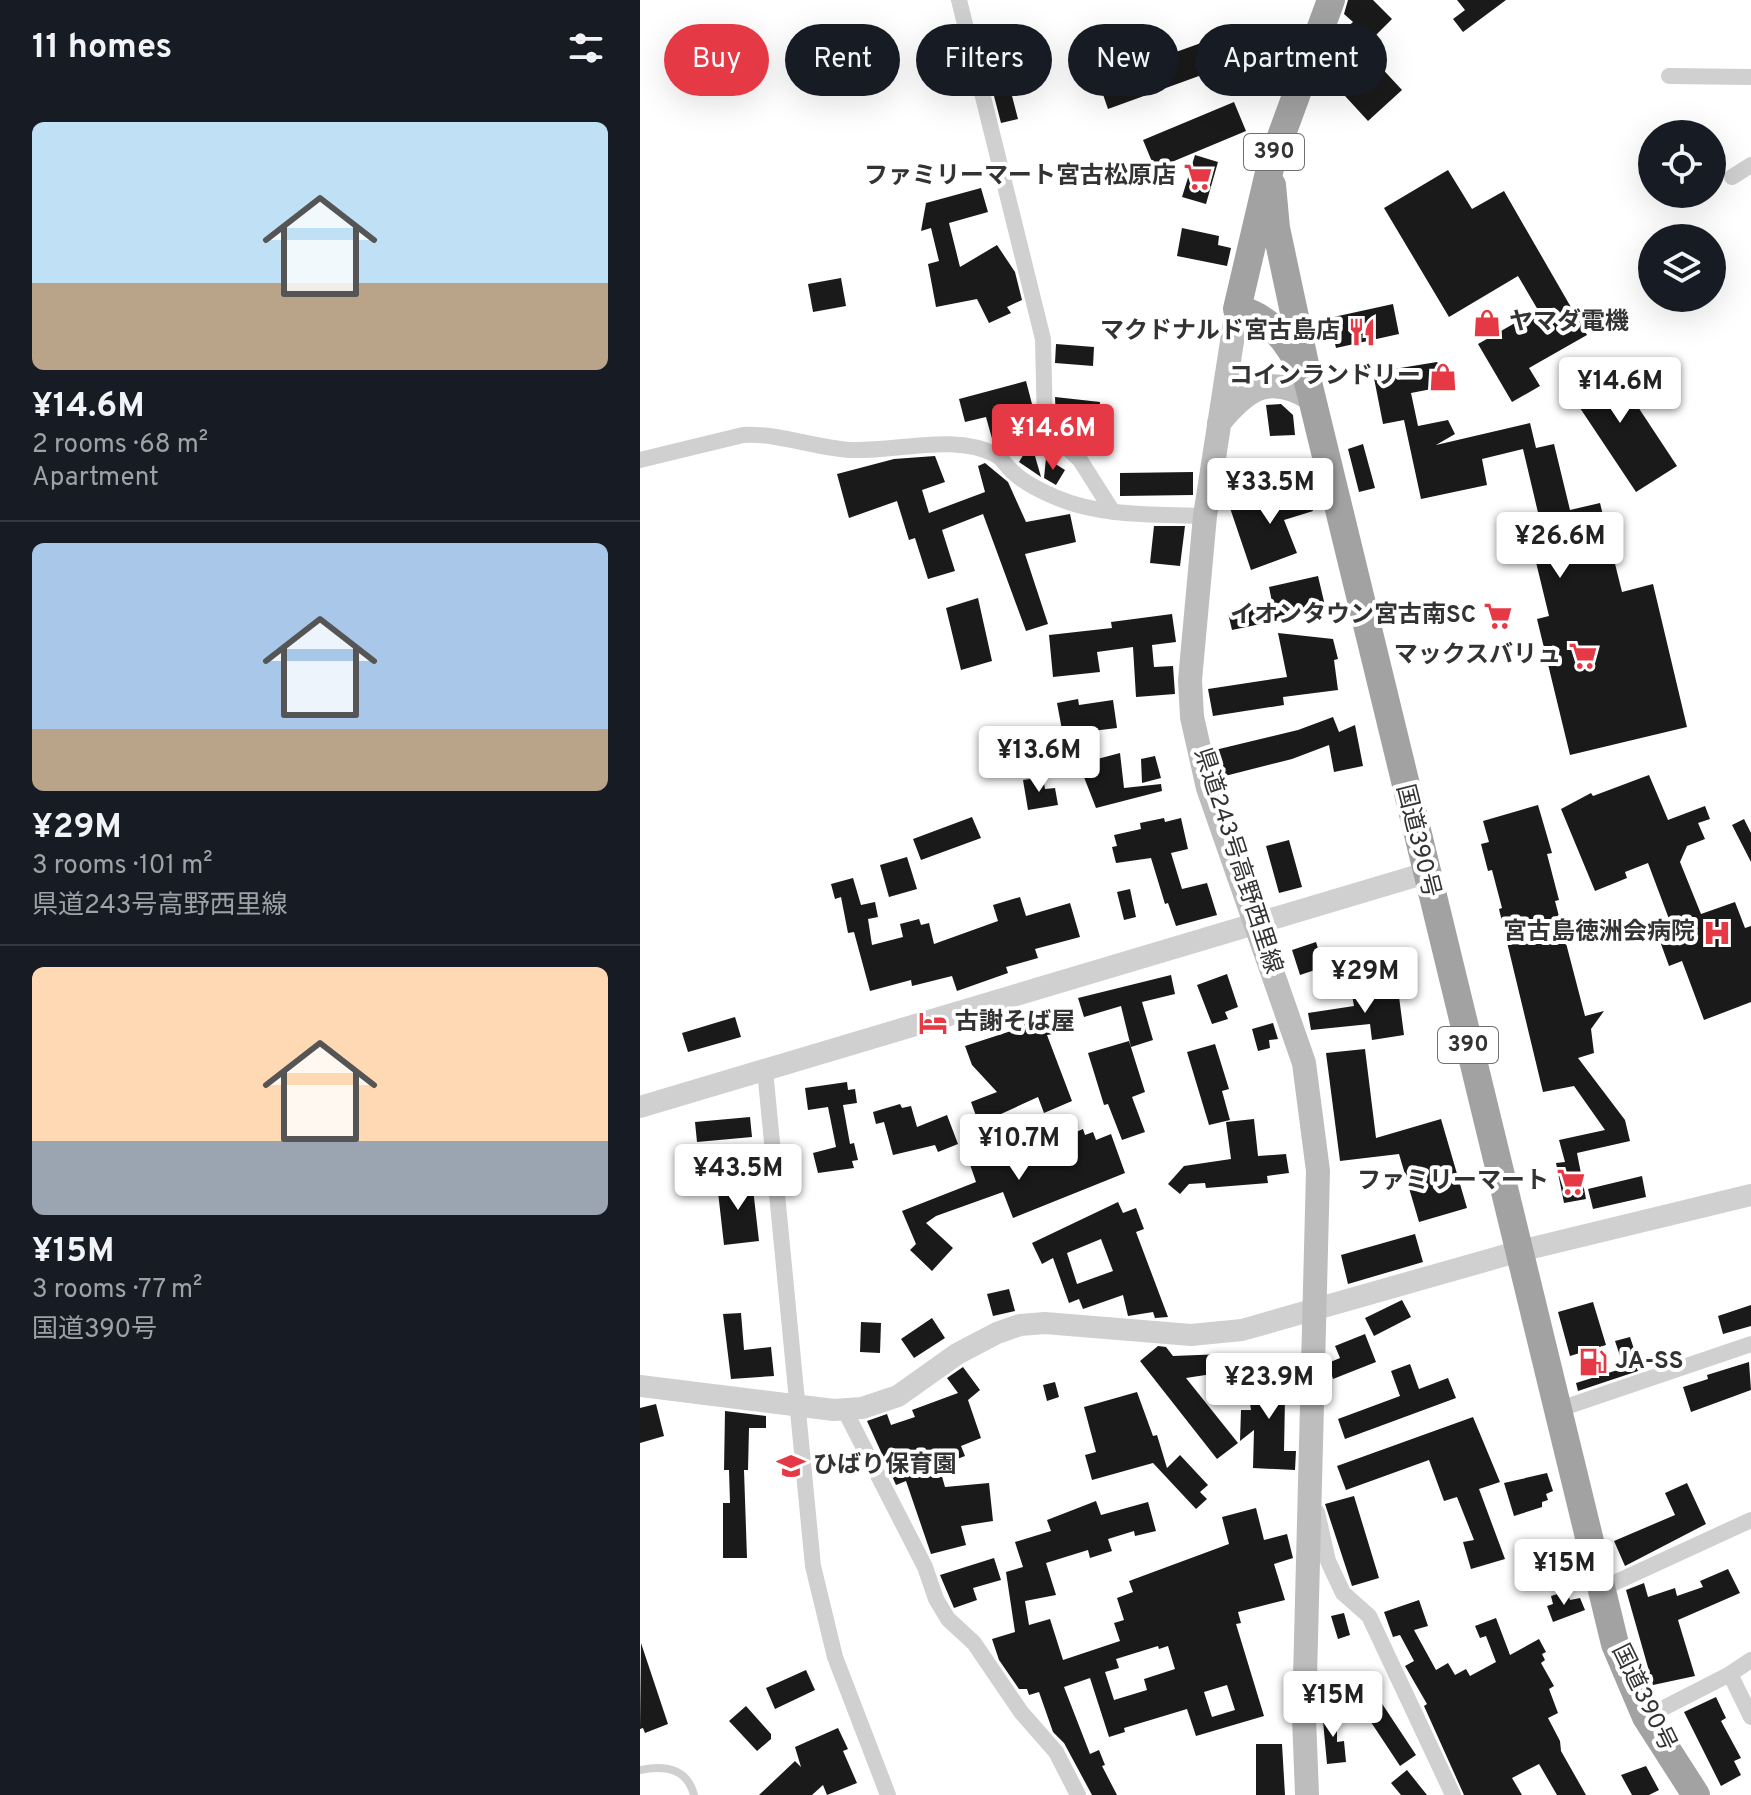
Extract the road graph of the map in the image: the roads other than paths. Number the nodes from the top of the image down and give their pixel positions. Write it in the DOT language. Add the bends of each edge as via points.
graph roads {
  1 [pos="959,0"];
  2 [pos="1331,0"];
  3 [pos="1669,76"];
  4 [pos="1751,77"];
  5 [pos="1271,164"];
  6 [pos="1751,165"];
  7 [pos="1732,177"];
  8 [pos="1237,309"];
  9 [pos="1309,388"];
  10 [pos="1218,424"];
  11 [pos="640,460"];
  12 [pos="1113,512"];
  13 [pos="1205,516"];
  14 [pos="1426,873"];
  15 [pos="1255,925"];
  16 [pos="765,1070"];
  17 [pos="640,1107"];
  18 [pos="1751,1195"];
  19 [pos="1520,1251"];
  20 [pos="1316,1307"];
  21 [pos="1751,1344"];
  22 [pos="640,1386"];
  23 [pos="800,1406"];
  24 [pos="844,1409"];
  25 [pos="1557,1410"];
  26 [pos="1312,1491"];
  27 [pos="1751,1520"];
  28 [pos="1601,1589"];
  29 [pos="1751,1660"];
  30 [pos="1730,1674"];
  31 [pos="1646,1717"];
  32 [pos="1751,1717"];
  33 [pos="640,1770"];
  34 [pos="694,1795"];
  35 [pos="888,1795"];
  36 [pos="1078,1795"];
  37 [pos="1307,1795"];
  38 [pos="1453,1795"];
  39 [pos="1696,1795"];
  1 -- 12 [label="street" via="1043,339 1045,427 1080,460"];
  2 -- 5 [label="highway, 390"];
  3 -- 4 [label="street"];
  5 -- 8 [label="highway, 390"];
  5 -- 9 [label="highway" via="1276,228"];
  6 -- 7 [label="street"];
  8 -- 9 [label="highway, 国道390号 / 390" via="1256,313 1276,331"];
  8 -- 10 [label="main road, 県道243号高野西里線"];
  9 -- 10 [label="main road" via="1265,386 1238,400"];
  9 -- 14 [label="highway, 国道390号 / 390"];
  10 -- 13 [label="main road, 県道243号高野西里線"];
  11 -- 12 [label="street" via="759,434 849,450 942,443 997,455 1015,475 1055,497"];
  12 -- 13 [label="street"];
  13 -- 15 [label="main road, 県道243号高野西里線" via="1194,603 1192,717 1208,788"];
  14 -- 15 [label="street"];
  14 -- 19 [label="highway, 国道390号 / 390"];
  15 -- 16 [label="street"];
  15 -- 20 [label="main road, 県道243号高野西里線" via="1299,1049 1310,1097 1318,1171"];
  16 -- 17 [label="street"];
  16 -- 23 [label="street"];
  18 -- 19 [label="street"];
  19 -- 20 [label="street"];
  19 -- 25 [label="highway, 国道390号 / 390"];
  20 -- 24 [label="street" via="1242,1330 1191,1335 1020,1325 957,1354 898,1396"];
  20 -- 26 [label="main road, 県道243号高野西里線"];
  21 -- 25 [label="street"];
  22 -- 23 [label="street"];
  23 -- 24 [label="street"];
  23 -- 35 [label="street" via="810,1538 824,1618"];
  24 -- 36 [label="street" via="948,1619 974,1643 1056,1752"];
  25 -- 28 [label="highway, 国道390号 / 390"];
  26 -- 37 [label="main road, 県道243号高野西里線" via="1304,1717"];
  26 -- 38 [label="street" via="1328,1561 1343,1593 1369,1616"];
  27 -- 28 [label="street"];
  28 -- 31 [label="highway, 国道390号 / 390" via="1615,1644"];
  29 -- 30 [label="street"];
  30 -- 31 [label="street"];
  30 -- 32 [label="street"];
  31 -- 39 [label="highway, 国道390号 / 390"];
  33 -- 34 [label="lane" via="677,1770 690,1781"];
}
